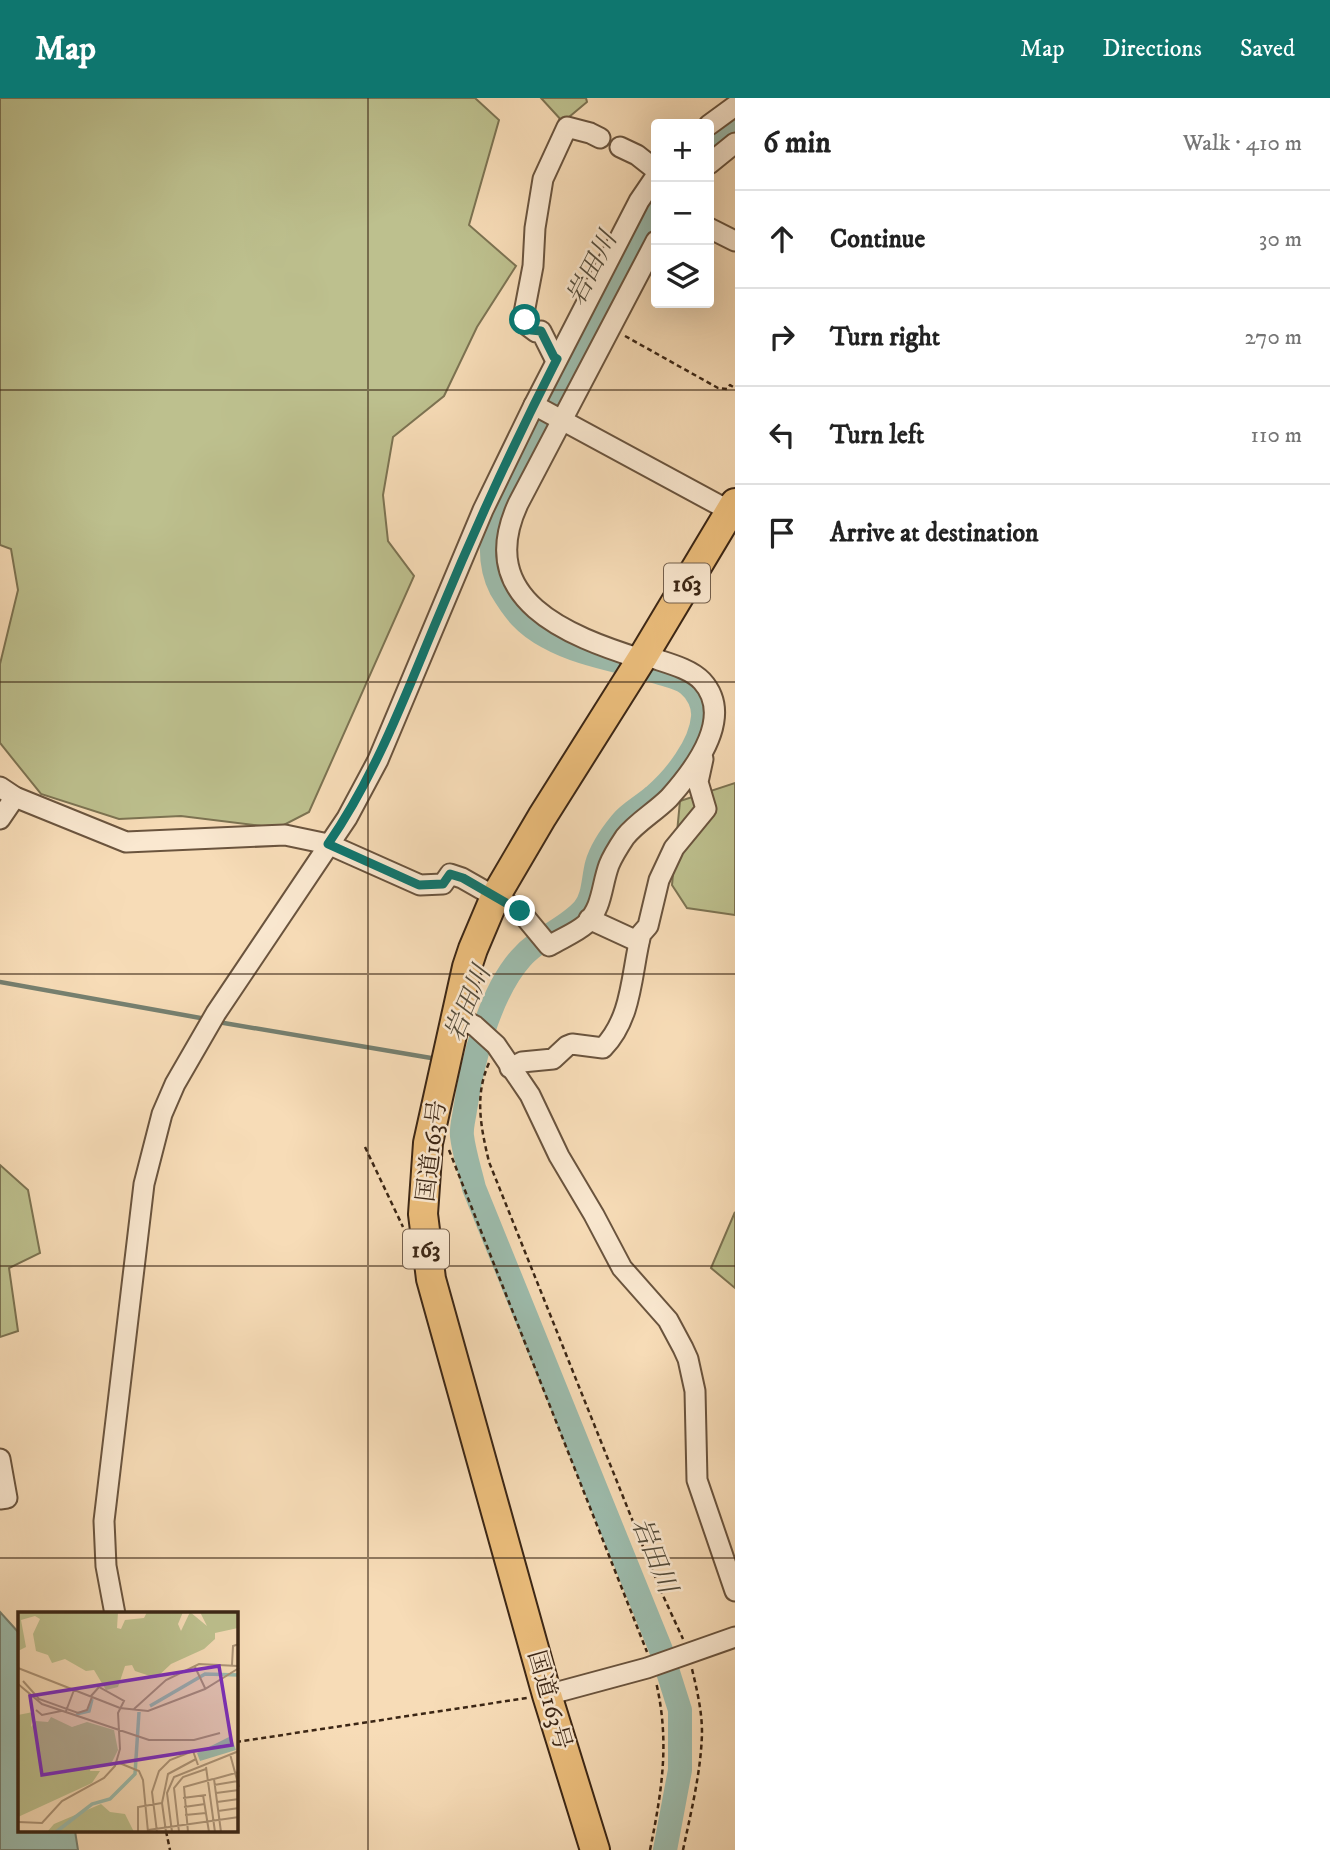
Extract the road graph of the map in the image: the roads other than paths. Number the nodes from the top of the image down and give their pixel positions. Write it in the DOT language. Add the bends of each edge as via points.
graph roads {
  1 [pos="735,106"];
  2 [pos="714,121"];
  3 [pos="600,138"];
  4 [pos="735,143"];
  5 [pos="620,147"];
  6 [pos="714,160"];
  7 [pos="651,166"];
  8 [pos="651,192"];
  9 [pos="714,231"];
  10 [pos="735,242"];
  11 [pos="654,245"];
  12 [pos="557,359"];
  13 [pos="536,405"];
  14 [pos="561,419"];
  15 [pos="730,521"];
  16 [pos="639,662"];
  17 [pos="705,750"];
  18 [pos="7,792"];
  19 [pos="0,819"];
  20 [pos="328,844"];
  21 [pos="495,897"];
  22 [pos="589,919"];
  23 [pos="639,942"];
  24 [pos="466,1021"];
  25 [pos="510,1068"];
  26 [pos="0,1459"];
  27 [pos="0,1499"];
  28 [pos="735,1591"];
  29 [pos="115,1612"];
  30 [pos="735,1637"];
  31 [pos="547,1695"];
  32 [pos="596,1850"];
  1 -- 2 [label="street"];
  3 -- 12 [label="street" via="566,127 543,179 524,313 528,326 541,331"];
  4 -- 6 [label="street"];
  5 -- 7 [label="street"];
  8 -- 12 [label="street" via="639,201"];
  9 -- 10 [label="street"];
  11 -- 14 [label="street"];
  12 -- 13 [label="street"];
  13 -- 14 [label="street"];
  13 -- 20 [label="street" via="483,510 378,760"];
  14 -- 15 [label="street"];
  14 -- 16 [label="street" via="514,513 508,541 510,572 521,595 548,620"];
  15 -- 16 [label="highway, 国道163号 / 163"];
  16 -- 17 [label="street" via="686,670 702,680 716,714"];
  16 -- 21 [label="highway, 国道163号 / 163"];
  17 -- 22 [label="street" via="667,799 624,839"];
  17 -- 23 [label="street" via="698,782 706,809 674,848"];
  18 -- 19 [label="street"];
  18 -- 20 [label="street" via="126,842 285,835"];
  20 -- 21 [label="street" via="419,885 443,884 450,874"];
  20 -- 29 [label="street" via="216,1013 162,1114 144,1184 104,1521"];
  21 -- 22 [label="street" via="520,911 549,946"];
  21 -- 24 [label="highway, 国道163号 / 163" via="467,967"];
  22 -- 23 [label="street"];
  23 -- 25 [label="street" via="624,1015 603,1048 572,1044 553,1059"];
  24 -- 25 [label="street" via="496,1046"];
  24 -- 31 [label="highway, 国道163号 / 163" via="430,1131 423,1214 431,1279"];
  25 -- 28 [label="street" via="530,1095 622,1268 668,1321 688,1359 695,1391 697,1480"];
  26 -- 27 [label="street" via="7,1498"];
  30 -- 31 [label="street" via="652,1667"];
  31 -- 32 [label="highway, 国道163号 / 163"];
}
